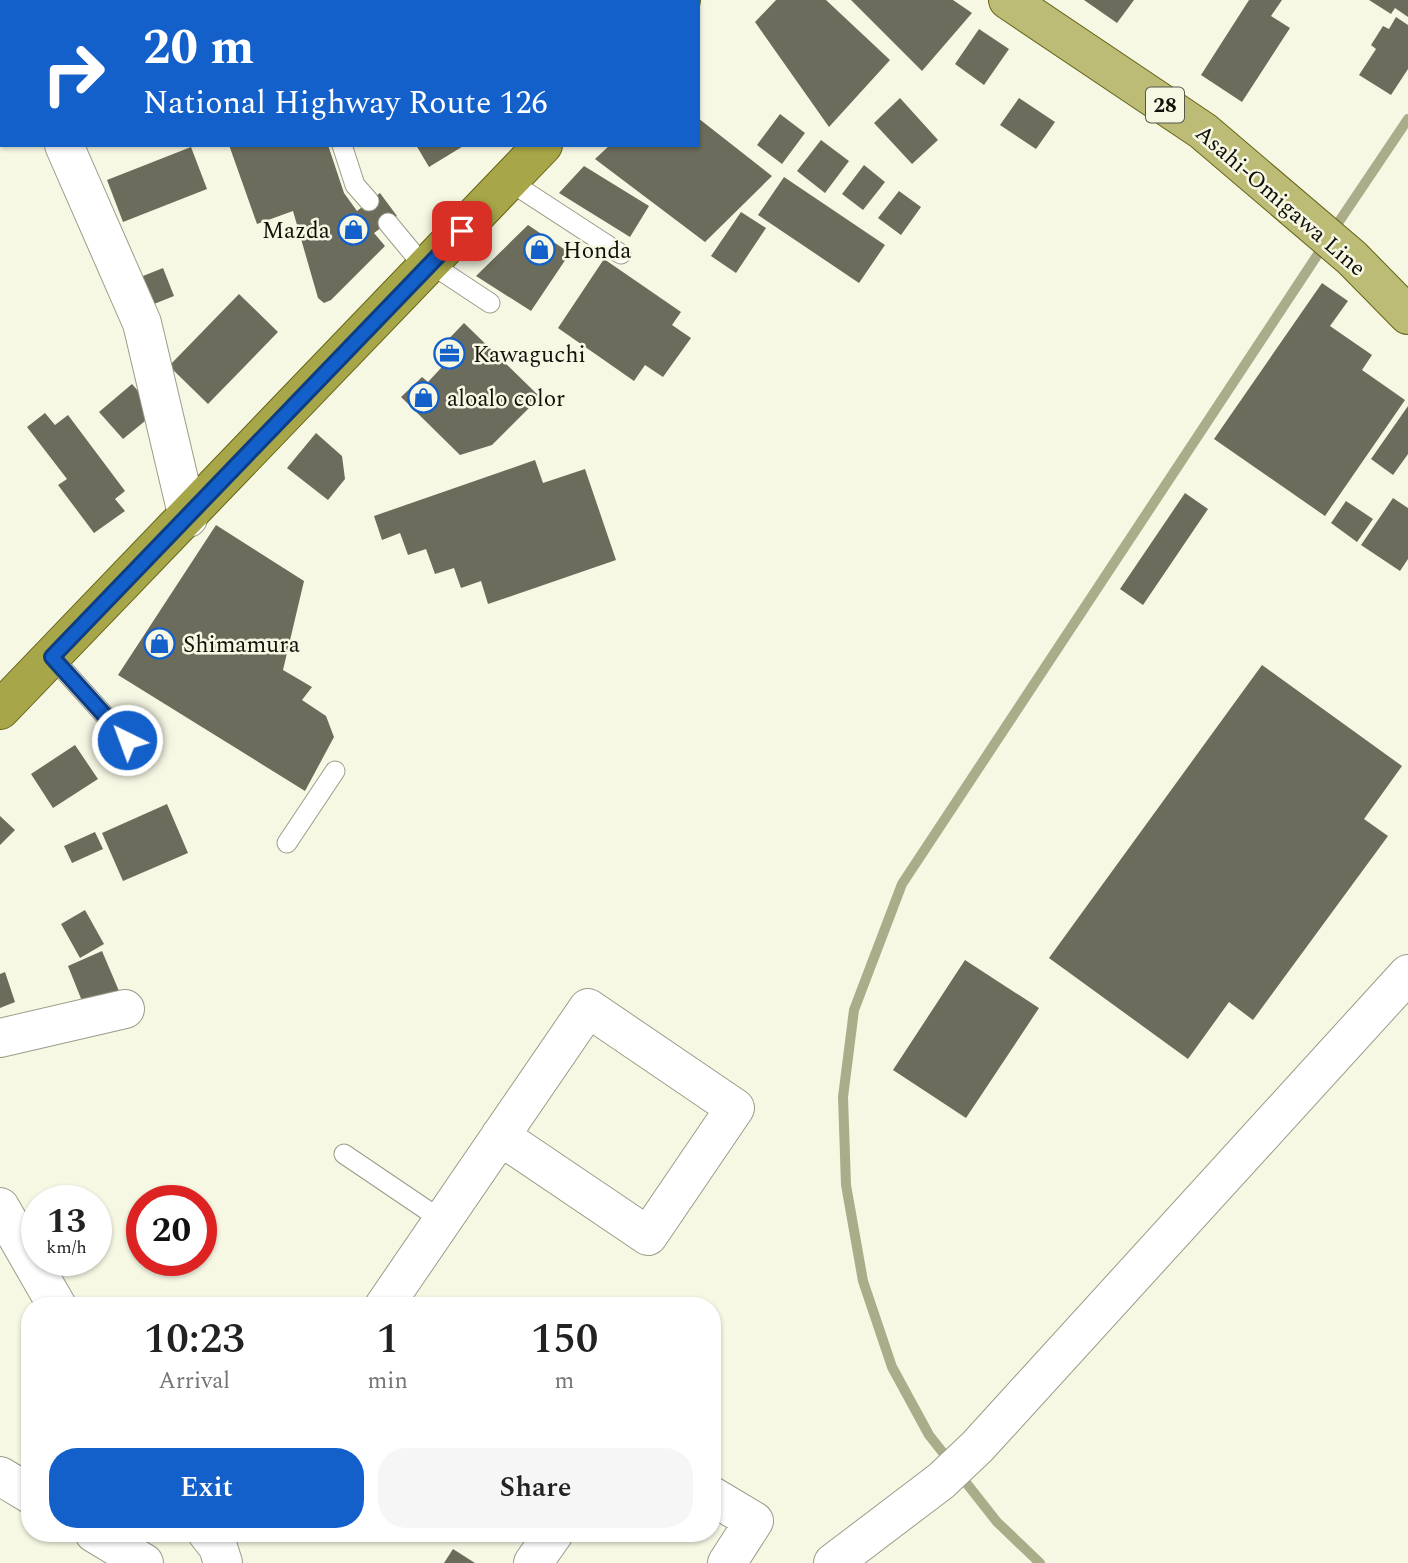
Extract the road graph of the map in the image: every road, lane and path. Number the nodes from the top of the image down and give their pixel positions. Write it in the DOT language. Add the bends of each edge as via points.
graph roads {
  1 [pos="1008,0"];
  2 [pos="65,147"];
  3 [pos="343,147"];
  4 [pos="541,147"];
  5 [pos="509,181"];
  6 [pos="369,201"];
  7 [pos="388,223"];
  8 [pos="621,254"];
  9 [pos="428,266"];
  10 [pos="491,303"];
  11 [pos="1408,315"];
  12 [pos="188,518"];
  13 [pos="52,657"];
  14 [pos="0,710"];
  15 [pos="127,740"];
  16 [pos="335,771"];
  17 [pos="287,843"];
  18 [pos="1408,974"];
  19 [pos="125,1009"];
  20 [pos="0,1038"];
  21 [pos="500,1136"];
  22 [pos="344,1154"];
  23 [pos="0,1207"];
  24 [pos="443,1221"];
  25 [pos="52,1297"];
  26 [pos="390,1297"];
  27 [pos="0,1476"];
  28 [pos="21,1489"];
  29 [pos="721,1501"];
  30 [pos="109,1542"];
  31 [pos="548,1542"];
  32 [pos="144,1563"];
  33 [pos="533,1563"];
  34 [pos="727,1563"];
  35 [pos="832,1563"];
  1 -- 11 [label="main road, Asahi-Omigawa Line / 28" via="1203,131 1313,224"];
  2 -- 12 [label="street" via="142,323"];
  3 -- 6 [label="lane" via="355,185"];
  4 -- 5 [label="highway"];
  5 -- 8 [label="lane"];
  5 -- 9 [label="highway"];
  7 -- 9 [label="lane"];
  9 -- 10 [label="lane"];
  9 -- 12 [label="highway"];
  12 -- 13 [label="highway"];
  13 -- 14 [label="highway"];
  13 -- 15 [label="lane"];
  16 -- 17 [label="lane"];
  18 -- 35 [label="street" via="977,1447 941,1481"];
  19 -- 20 [label="street"];
  21 -- 21 [label="street" via="588,1008 735,1108 648,1236"];
  21 -- 24 [label="street"];
  22 -- 24 [label="lane"];
  23 -- 25 [label="street"];
  24 -- 26 [label="street"];
  27 -- 28 [label="street"];
  29 -- 34 [label="street" via="754,1521"];
  30 -- 32 [label="street"];
  31 -- 33 [label="street"];
}
